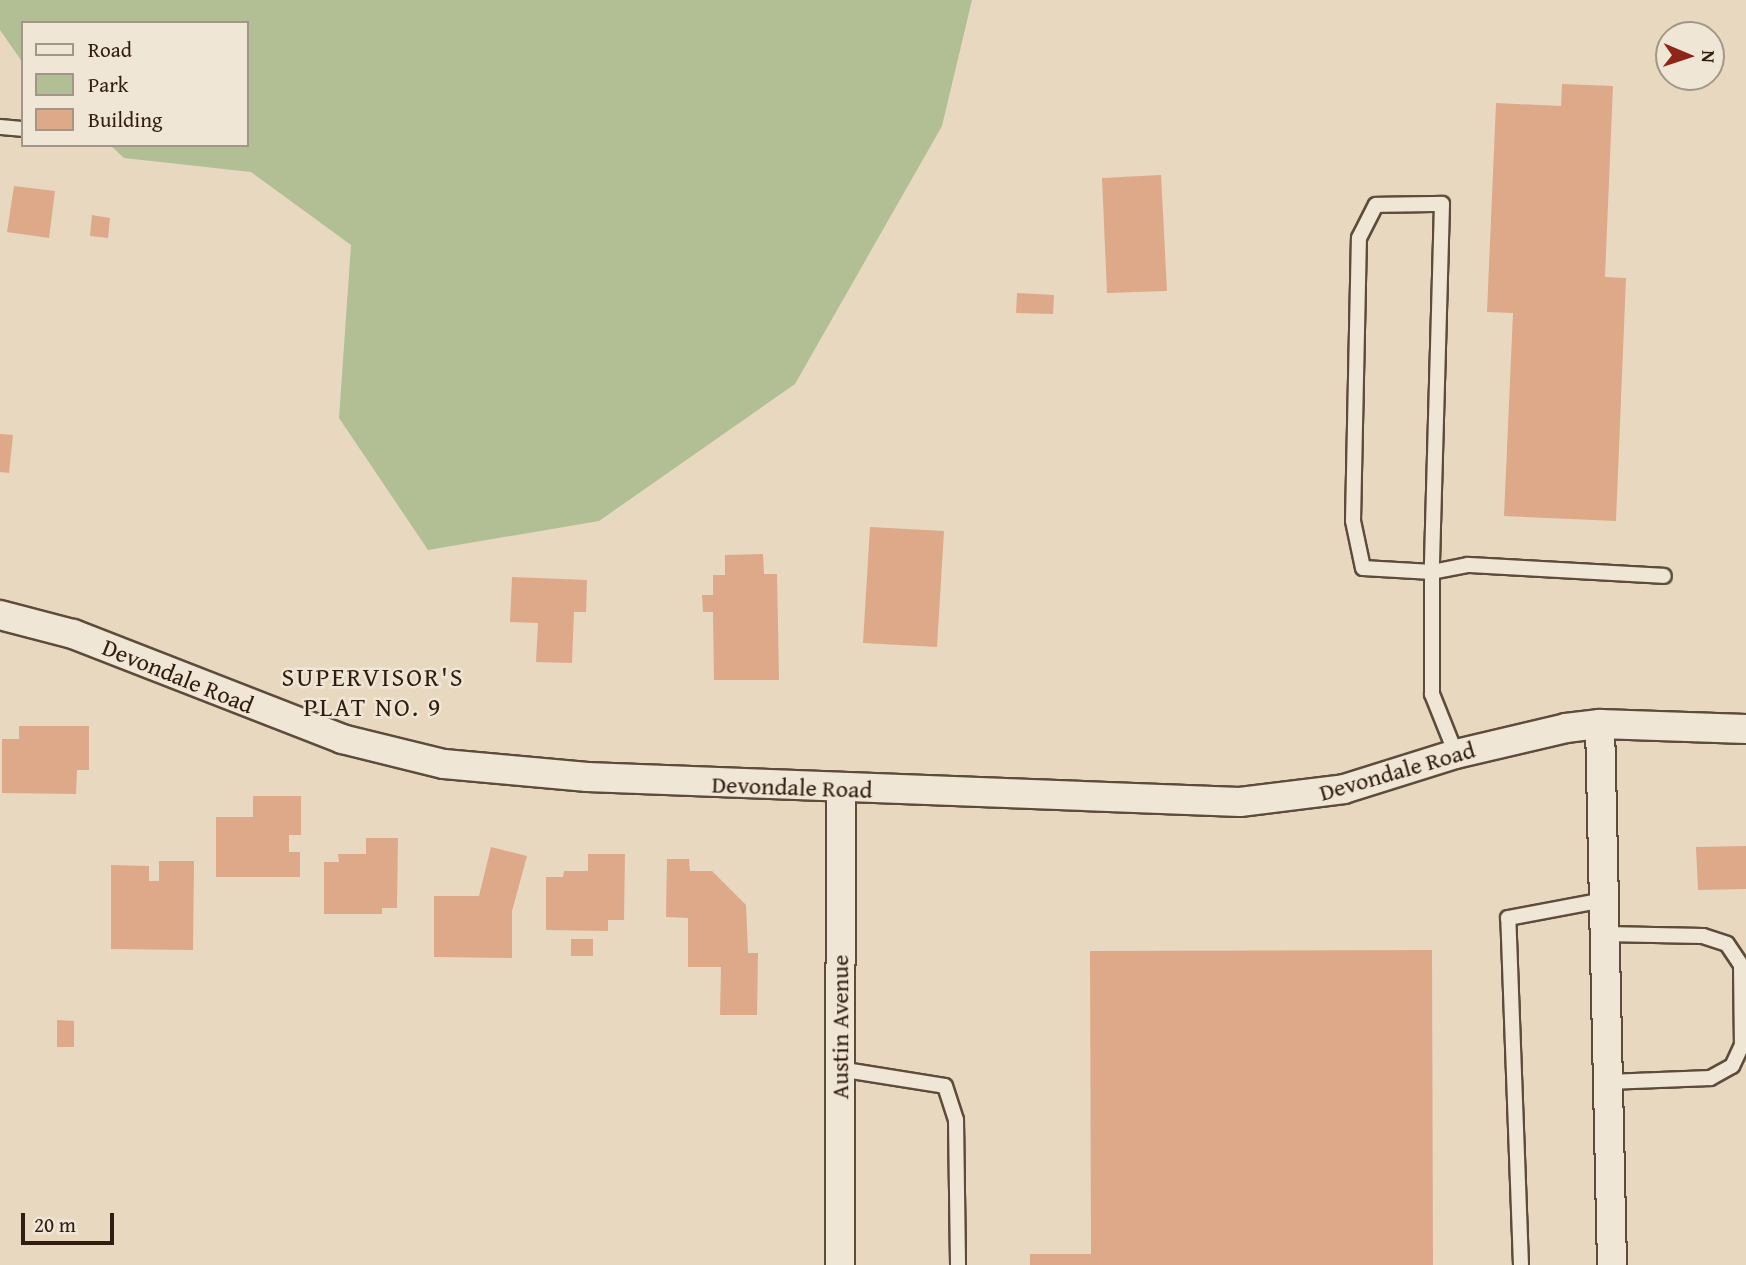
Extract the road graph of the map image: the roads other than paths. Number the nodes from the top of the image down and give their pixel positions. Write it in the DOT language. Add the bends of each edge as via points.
graph roads {
  1 [pos="0,127"];
  2 [pos="21,129"];
  3 [pos="1432,572"];
  4 [pos="1664,576"];
  5 [pos="0,615"];
  6 [pos="1600,724"];
  7 [pos="1746,729"];
  8 [pos="1456,754"];
  9 [pos="841,789"];
  10 [pos="1604,900"];
  11 [pos="1605,934"];
  12 [pos="839,1069"];
  13 [pos="1608,1082"];
  14 [pos="840,1265"];
  15 [pos="958,1265"];
  16 [pos="1521,1265"];
  17 [pos="1612,1265"];
  1 -- 2 [label="lane"];
  3 -- 3 [label="lane" via="1363,568 1353,521 1359,238 1376,205 1442,204"];
  3 -- 4 [label="lane" via="1468,565"];
  3 -- 8 [label="lane" via="1432,694"];
  5 -- 9 [label="street, Devondale Road" via="73,634 302,725 408,757 523,773"];
  6 -- 7 [label="street, Devondale Road"];
  6 -- 8 [label="street, Devondale Road"];
  6 -- 10 [label="street"];
  8 -- 9 [label="street, Devondale Road" via="1344,789 1240,802"];
  9 -- 12 [label="street, Austin Avenue"];
  10 -- 11 [label="street"];
  10 -- 16 [label="lane" via="1508,918"];
  11 -- 13 [label="street"];
  11 -- 13 [label="lane" via="1703,936 1727,944 1741,965 1742,1045 1732,1066 1710,1079"];
  12 -- 14 [label="street, Austin Avenue"];
  12 -- 15 [label="lane" via="944,1086 956,1120"];
  13 -- 17 [label="street"];
}
